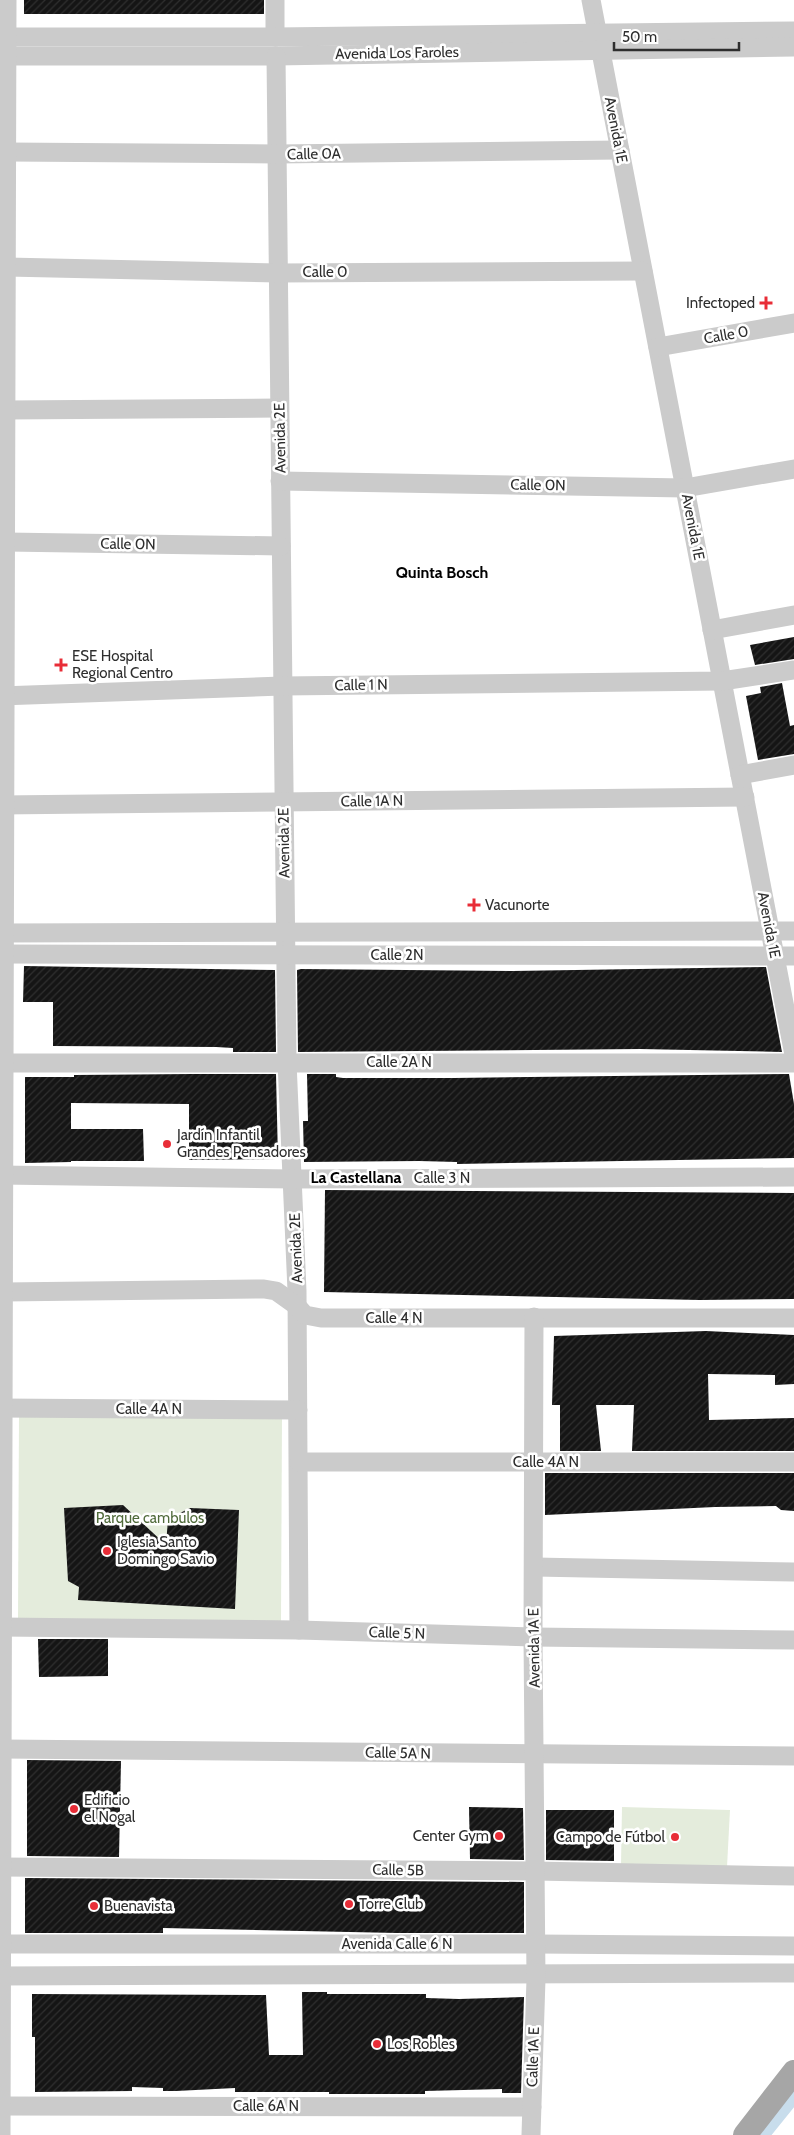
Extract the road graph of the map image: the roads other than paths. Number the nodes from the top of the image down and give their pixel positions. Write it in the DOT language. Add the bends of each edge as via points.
graph roads {
  1 [pos="7,0"];
  2 [pos="275,0"];
  3 [pos="591,0"];
  4 [pos="794,31"];
  5 [pos="599,41"];
  6 [pos="4,46"];
  7 [pos="275,46"];
  8 [pos="794,47"];
  9 [pos="620,150"];
  10 [pos="7,152"];
  11 [pos="277,154"];
  12 [pos="7,267"];
  13 [pos="643,271"];
  14 [pos="278,273"];
  15 [pos="794,323"];
  16 [pos="658,347"];
  17 [pos="279,408"];
  18 [pos="6,410"];
  19 [pos="3,462"];
  20 [pos="794,469"];
  21 [pos="280,481"];
  22 [pos="685,488"];
  23 [pos="6,542"];
  24 [pos="281,546"];
  25 [pos="794,615"];
  26 [pos="712,630"];
  27 [pos="794,670"];
  28 [pos="722,681"];
  29 [pos="282,686"];
  30 [pos="3,696"];
  31 [pos="794,765"];
  32 [pos="740,776"];
  33 [pos="745,797"];
  34 [pos="284,802"];
  35 [pos="3,805"];
  36 [pos="770,931"];
  37 [pos="794,931"];
  38 [pos="285,932"];
  39 [pos="2,933"];
  40 [pos="2,954"];
  41 [pos="286,954"];
  42 [pos="775,956"];
  43 [pos="794,956"];
  44 [pos="794,1055"];
  45 [pos="287,1062"];
  46 [pos="4,1063"];
  47 [pos="794,1063"];
  48 [pos="2,1175"];
  49 [pos="794,1177"];
  50 [pos="293,1178"];
  51 [pos="4,1292"];
  52 [pos="297,1306"];
  53 [pos="534,1317"];
  54 [pos="794,1318"];
  55 [pos="2,1408"];
  56 [pos="298,1410"];
  57 [pos="299,1462"];
  58 [pos="534,1462"];
  59 [pos="794,1462"];
  60 [pos="535,1567"];
  61 [pos="794,1572"];
  62 [pos="1,1627"];
  63 [pos="299,1630"];
  64 [pos="533,1637"];
  65 [pos="794,1640"];
  66 [pos="2,1749"];
  67 [pos="535,1754"];
  68 [pos="794,1756"];
  69 [pos="1,1792"];
  70 [pos="2,1868"];
  71 [pos="536,1871"];
  72 [pos="794,1876"];
  73 [pos="1,1944"];
  74 [pos="536,1944"];
  75 [pos="794,1946"];
  76 [pos="794,1973"];
  77 [pos="1,1976"];
  78 [pos="536,1976"];
  79 [pos="794,2072"];
  80 [pos="1,2106"];
  81 [pos="532,2107"];
  82 [pos="1,2135"];
  83 [pos="531,2135"];
  84 [pos="745,2135"];
  1 -- 6 [label="street"];
  2 -- 7 [label="street, Avenida 2E"];
  3 -- 5 [label="street, Avenida 1E"];
  4 -- 5 [label="street, Avenida Los Faroles"];
  5 -- 7 [label="street, Avenida Los Faroles"];
  5 -- 8 [label="street, Avenida Los Faroles"];
  5 -- 9 [label="street, Avenida 1E"];
  6 -- 7 [label="street, Avenida Los Faroles"];
  6 -- 10 [label="street"];
  7 -- 11 [label="street, Avenida 2E"];
  9 -- 11 [label="street, Calle 0A"];
  9 -- 13 [label="street, Avenida 1E"];
  10 -- 11 [label="street, Calle 0A"];
  10 -- 12 [label="street"];
  11 -- 14 [label="street, Avenida 2E"];
  12 -- 14 [label="street, Calle 0"];
  12 -- 18 [label="street"];
  13 -- 14 [label="street, Calle 0"];
  13 -- 16 [label="street, Avenida 1E"];
  14 -- 17 [label="street, Avenida 2E"];
  15 -- 16 [label="street, Calle 0"];
  16 -- 22 [label="street, Avenida 1E"];
  17 -- 18 [label="street"];
  17 -- 21 [label="street, Avenida 2E"];
  18 -- 19 [label="street"];
  19 -- 23 [label="street"];
  20 -- 22 [label="street, Calle 0N"];
  21 -- 22 [label="street, Calle 0N"];
  21 -- 24 [label="street, Avenida 2E"];
  22 -- 26 [label="street, Avenida 1E"];
  23 -- 24 [label="street, Calle 0N"];
  23 -- 30 [label="street"];
  24 -- 29 [label="street, Avenida 2E"];
  25 -- 26 [label="street"];
  26 -- 28 [label="street, Avenida 1E"];
  27 -- 28 [label="street, Calle 1 N"];
  28 -- 29 [label="street, Calle 1 N"];
  28 -- 32 [label="street, Avenida 1E"];
  29 -- 30 [label="street, Calle 1 N"];
  29 -- 34 [label="street, Avenida 2E"];
  30 -- 35 [label="street"];
  31 -- 32 [label="street"];
  32 -- 33 [label="street, Avenida 1E"];
  33 -- 34 [label="street, Calle 1A N"];
  33 -- 36 [label="street, Avenida 1E"];
  34 -- 35 [label="street, Calle 1A N"];
  34 -- 38 [label="street, Avenida 2E"];
  35 -- 39 [label="street"];
  36 -- 37 [label="street, Calle 2N"];
  36 -- 38 [label="street, Calle 2N"];
  36 -- 42 [label="street, Avenida 1E"];
  38 -- 39 [label="street, Calle 2N"];
  38 -- 41 [label="street, Avenida 2E"];
  39 -- 40 [label="street"];
  40 -- 41 [label="street, Calle 2N"];
  40 -- 46 [label="street"];
  41 -- 42 [label="street, Calle 2N"];
  41 -- 45 [label="street, Avenida 2E"];
  42 -- 43 [label="street, Calle 2N"];
  42 -- 44 [label="street, Avenida 1E"];
  45 -- 46 [label="street, Calle 2A N"];
  45 -- 47 [label="street, Calle 2A N"];
  45 -- 50 [label="street, Avenida 2E"];
  46 -- 48 [label="street"];
  48 -- 50 [label="street, Calle 3 N"];
  48 -- 51 [label="street"];
  49 -- 50 [label="street, Calle 3 N"];
  50 -- 52 [label="street, Avenida 2E"];
  51 -- 52 [label="street, Calle 4 N" via="264,1289 276,1291"];
  51 -- 55 [label="street"];
  52 -- 53 [label="street, Calle 4 N" via="305,1314 320,1318"];
  52 -- 56 [label="street, Avenida 2E"];
  53 -- 54 [label="street, Calle 4 N"];
  53 -- 58 [label="street, Avenida 1A E"];
  55 -- 56 [label="street, Calle 4A N"];
  55 -- 62 [label="street"];
  56 -- 57 [label="street, Avenida 2E"];
  57 -- 58 [label="street, Calle 4A N"];
  57 -- 63 [label="street, Avenida 2E"];
  58 -- 59 [label="street, Calle 4A N"];
  58 -- 60 [label="street, Avenida 1A E"];
  60 -- 61 [label="street"];
  60 -- 64 [label="street, Avenida 1A E"];
  62 -- 63 [label="street, Calle 5 N"];
  62 -- 66 [label="street"];
  63 -- 64 [label="street, Calle 5 N"];
  64 -- 65 [label="street, Calle 5 N"];
  64 -- 67 [label="street, Avenida 1A E"];
  66 -- 67 [label="street, Calle 5A N"];
  66 -- 69 [label="street"];
  67 -- 68 [label="street, Calle 5A N"];
  67 -- 71 [label="street, Avenida 1A E"];
  69 -- 70 [label="street"];
  70 -- 71 [label="street, Calle 5B"];
  70 -- 73 [label="street"];
  71 -- 72 [label="street, Calle 5B"];
  71 -- 74 [label="street, Avenida 1A E"];
  73 -- 74 [label="street, Avenida Calle 6 N"];
  73 -- 77 [label="street"];
  74 -- 75 [label="street, Avenida Calle 6 N"];
  74 -- 78 [label="street, Avenida 1A E"];
  76 -- 78 [label="street, Avenida Calle 6 N"];
  77 -- 78 [label="street, Avenida Calle 6 N"];
  77 -- 80 [label="street"];
  78 -- 81 [label="street, Calle 1A E"];
  79 -- 84 [label="main road"];
  80 -- 81 [label="street, Calle 6A N"];
  80 -- 82 [label="street"];
  81 -- 83 [label="street, Calle 1A E"];
}
